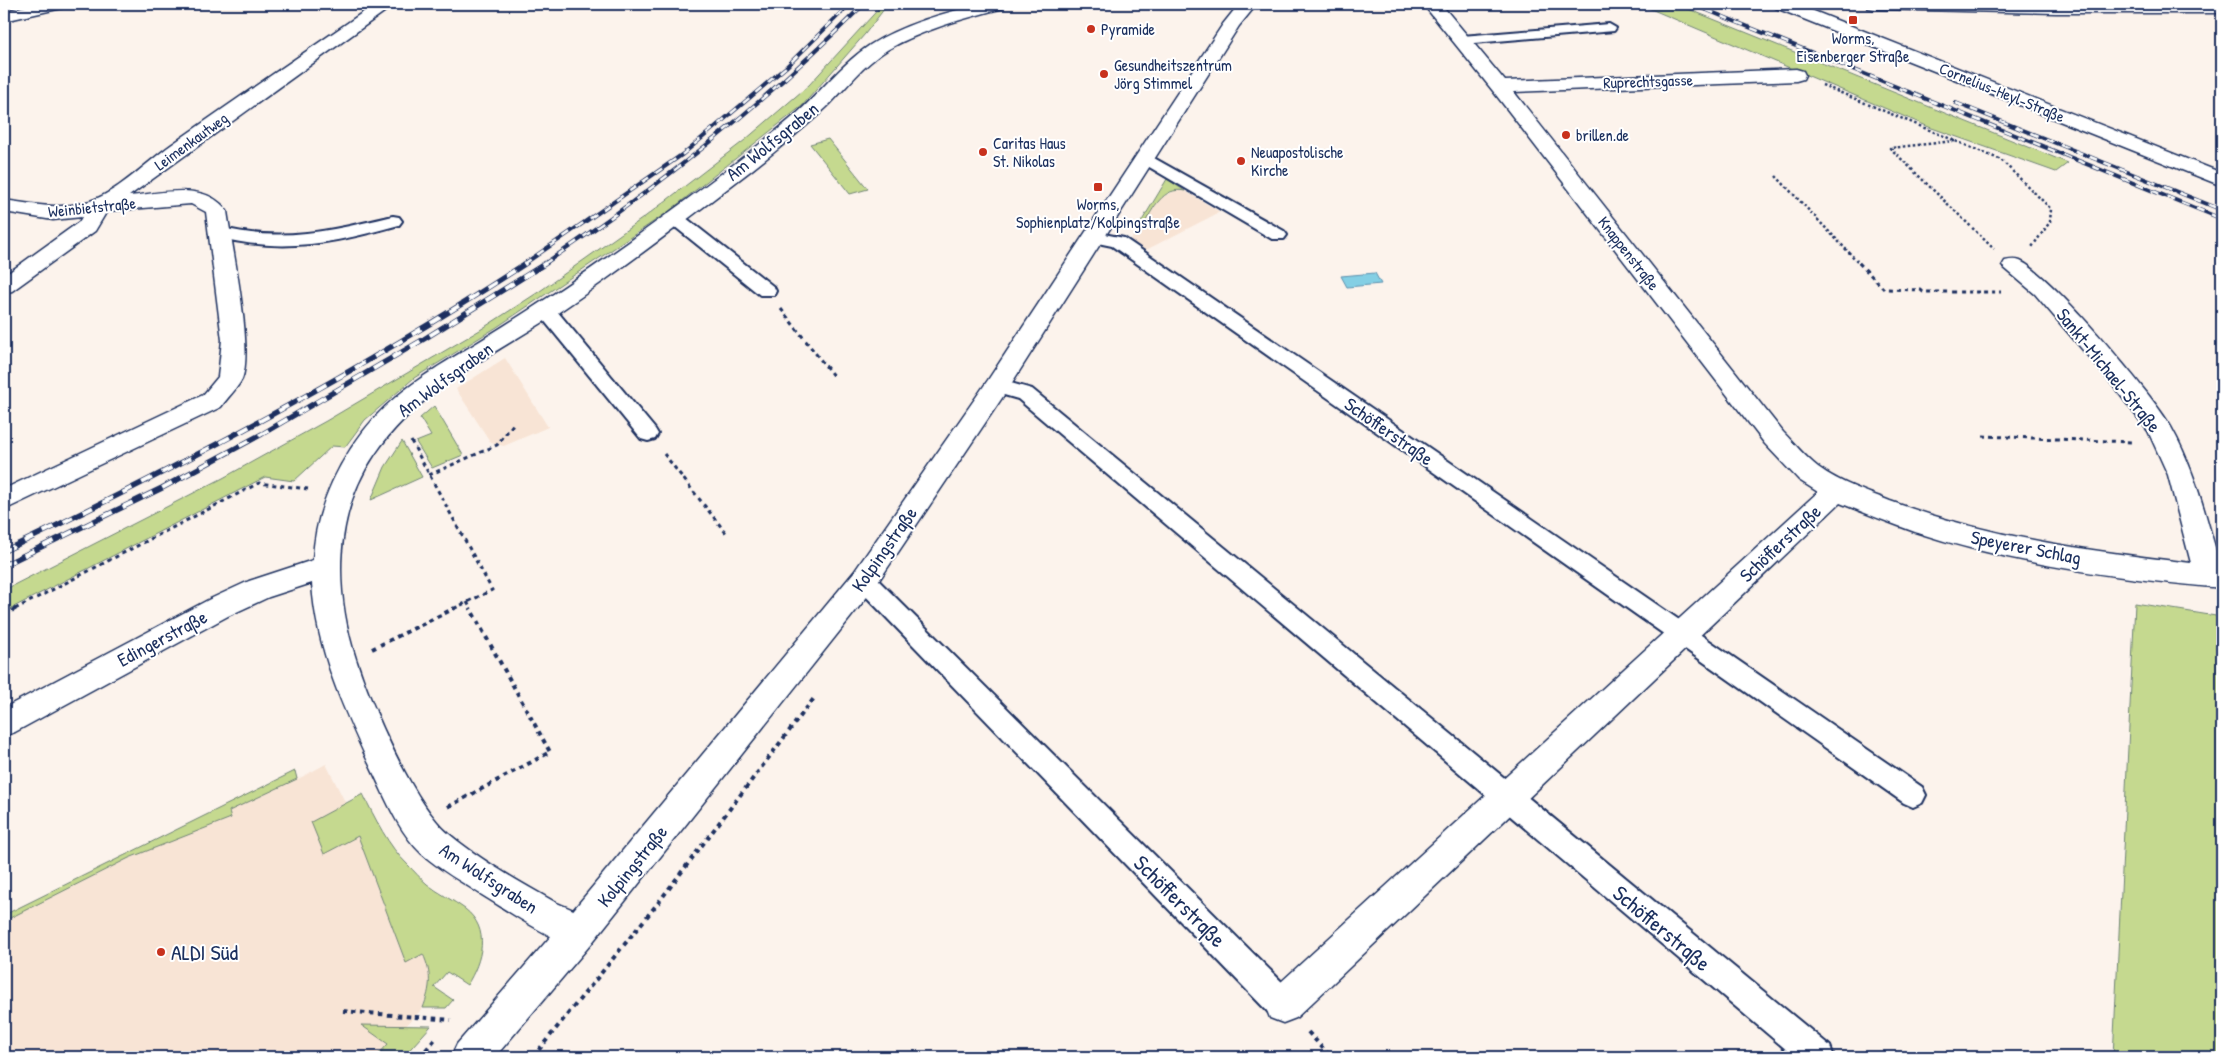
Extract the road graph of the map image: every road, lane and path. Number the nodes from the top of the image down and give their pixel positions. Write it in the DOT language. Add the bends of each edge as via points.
graph roads {
  1 [pos="56,4"];
  2 [pos="386,4"];
  3 [pos="997,4"];
  4 [pos="1248,4"];
  5 [pos="1432,4"];
  6 [pos="1782,4"];
  7 [pos="1874,4"];
  8 [pos="2053,6"];
  9 [pos="2222,8"];
  10 [pos="4,16"];
  11 [pos="1609,28"];
  12 [pos="1462,40"];
  13 [pos="1796,75"];
  14 [pos="1500,87"];
  15 [pos="1955,141"];
  16 [pos="1145,158"];
  17 [pos="1776,176"];
  18 [pos="2222,180"];
  19 [pos="100,205"];
  20 [pos="4,206"];
  21 [pos="675,218"];
  22 [pos="393,221"];
  23 [pos="218,232"];
  24 [pos="1976,233"];
  25 [pos="1278,235"];
  26 [pos="1094,237"];
  27 [pos="2037,242"];
  28 [pos="2013,266"];
  29 [pos="4,286"];
  30 [pos="767,291"];
  31 [pos="2000,292"];
  32 [pos="545,309"];
  33 [pos="834,377"];
  34 [pos="997,386"];
  35 [pos="395,413"];
  36 [pos="514,423"];
  37 [pos="648,434"];
  38 [pos="1983,436"];
  39 [pos="2167,444"];
  40 [pos="429,475"];
  41 [pos="341,492"];
  42 [pos="1836,492"];
  43 [pos="4,500"];
  44 [pos="726,533"];
  45 [pos="326,567"];
  46 [pos="2216,576"];
  47 [pos="864,580"];
  48 [pos="467,602"];
  49 [pos="4,616"];
  50 [pos="1680,634"];
  51 [pos="342,664"];
  52 [pos="4,724"];
  53 [pos="1913,795"];
  54 [pos="1506,798"];
  55 [pos="417,824"];
  56 [pos="578,932"];
  57 [pos="1283,1005"];
  58 [pos="343,1011"];
  59 [pos="457,1013"];
  60 [pos="451,1020"];
  61 [pos="445,1028"];
  62 [pos="439,1035"];
  63 [pos="420,1057"];
  64 [pos="470,1057"];
  65 [pos="1819,1057"];
  1 -- 10 [label="street"];
  2 -- 19 [label="street, Leimenkautweg"];
  3 -- 21 [label="street, Am Wolfsgraben" via="914,30 874,50 849,71 812,111"];
  4 -- 16 [label="street, Kolpingstraße"];
  5 -- 12 [label="street, Knappenstraße"];
  6 -- 18 [label="street, Cornelius-Heyl-Straße"];
  7 -- 8 [label="street"];
  8 -- 9 [label="street"];
  11 -- 12 [label="lane"];
  12 -- 14 [label="street, Knappenstraße"];
  13 -- 14 [label="street, Ruprechtsgasse"];
  13 -- 15 [label="path"];
  14 -- 42 [label="street, Knappenstraße" via="1774,438 1808,473"];
  15 -- 24 [label="path" via="1890,148"];
  15 -- 27 [label="path" via="2001,160 2052,209 2050,222"];
  16 -- 25 [label="lane"];
  16 -- 26 [label="street, Kolpingstraße"];
  17 -- 31 [label="path" via="1884,288 1922,292"];
  19 -- 20 [label="street, Weinbietstraße" via="72,213 53,214"];
  19 -- 23 [label="street, Weinbietstraße" via="193,197 211,205 216,211"];
  19 -- 29 [label="street, Leimenkautweg" via="87,226"];
  21 -- 30 [label="lane"];
  21 -- 32 [label="street, Am Wolfsgraben"];
  22 -- 23 [label="lane" via="339,236 292,241 255,240"];
  23 -- 43 [label="street" via="234,340 230,378 224,386 212,401"];
  26 -- 34 [label="street, Kolpingstraße"];
  26 -- 50 [label="lane, Schöfferstraße" via="1118,242"];
  28 -- 39 [label="street, Sankt-Michael-Straße" via="2043,289 2120,378 2159,428"];
  30 -- 33 [label="path"];
  32 -- 35 [label="street, Am Wolfsgraben" via="430,385"];
  32 -- 37 [label="lane"];
  34 -- 47 [label="street, Kolpingstraße"];
  34 -- 54 [label="lane, Schöfferstraße" via="1025,394"];
  35 -- 40 [label="path"];
  35 -- 41 [label="street, Am Wolfsgraben" via="356,462"];
  36 -- 40 [label="path" via="497,445"];
  37 -- 44 [label="path"];
  38 -- 39 [label="path"];
  39 -- 46 [label="street, Sankt-Michael-Straße"];
  40 -- 48 [label="path" via="492,590"];
  41 -- 45 [label="street, Am Wolfsgraben" via="332,523"];
  41 -- 49 [label="path" via="259,483"];
  42 -- 46 [label="street, Speyerer Schlag" via="1923,524 2008,546 2118,565"];
  42 -- 50 [label="street, Schöfferstraße"];
  45 -- 51 [label="street, Am Wolfsgraben" via="328,617"];
  45 -- 52 [label="street, Edingerstraße" via="259,589 218,608"];
  47 -- 56 [label="street, Kolpingstraße"];
  47 -- 57 [label="lane, Schöfferstraße"];
  48 -- 51 [label="path"];
  48 -- 55 [label="path" via="550,752"];
  50 -- 53 [label="lane, Schöfferstraße"];
  50 -- 54 [label="street, Schöfferstraße"];
  51 -- 55 [label="street, Am Wolfsgraben"];
  54 -- 57 [label="street, Schöfferstraße"];
  54 -- 65 [label="lane, Schöfferstraße"];
  55 -- 56 [label="street, Am Wolfsgraben" via="456,860"];
  56 -- 64 [label="street, Kolpingstraße"];
  58 -- 60 [label="path"];
  59 -- 60 [label="path"];
  60 -- 61 [label="path"];
  62 -- 63 [label="path"];
}
